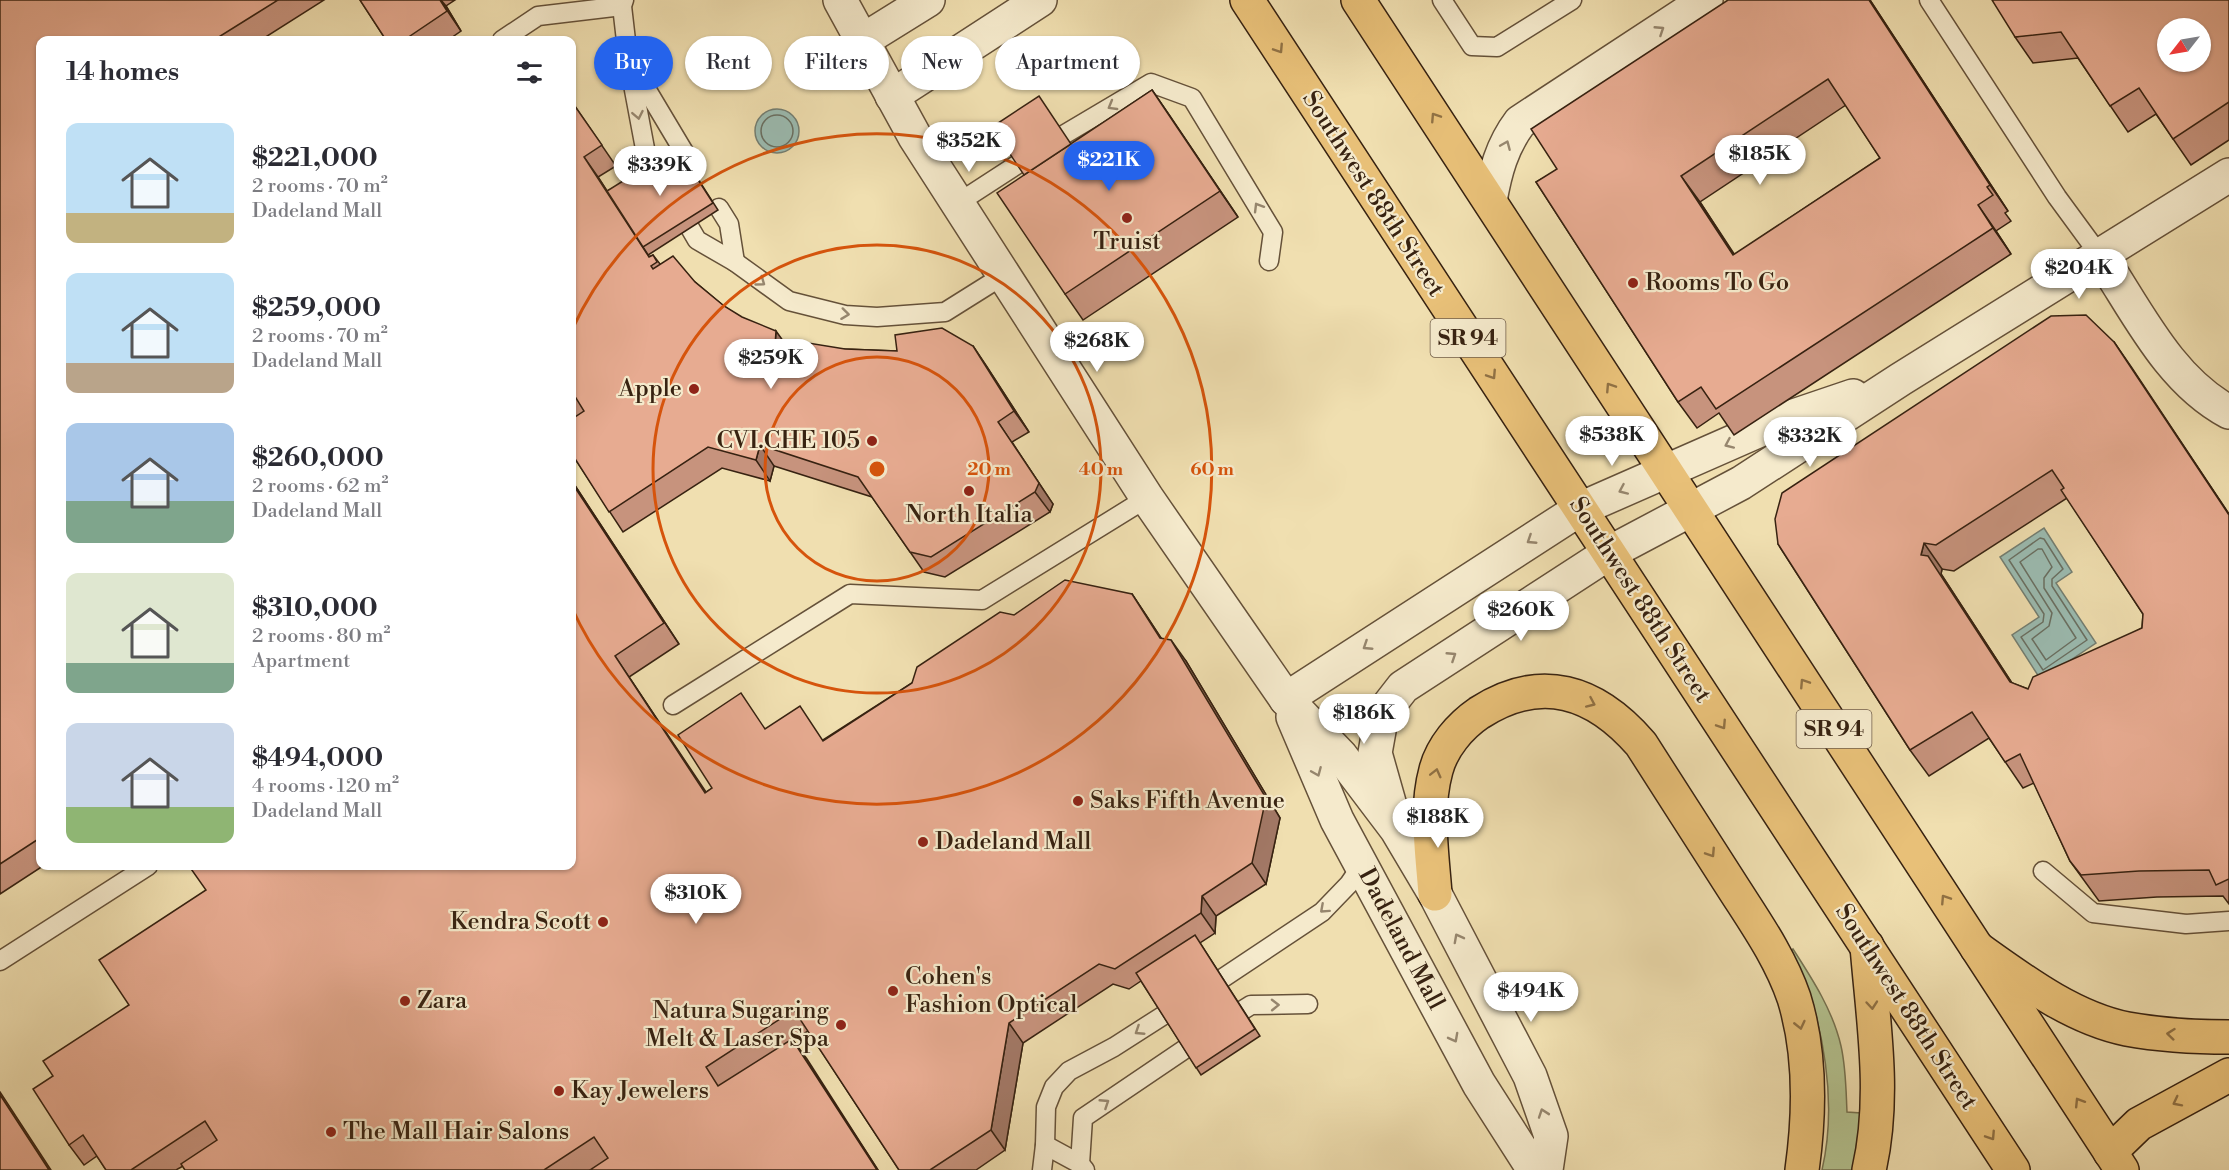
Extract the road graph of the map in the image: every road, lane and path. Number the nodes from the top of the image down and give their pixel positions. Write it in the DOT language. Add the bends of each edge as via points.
graph roads {
  1 [pos="840,0"];
  2 [pos="928,0"];
  3 [pos="1040,0"];
  4 [pos="1247,0"];
  5 [pos="1358,0"];
  6 [pos="1442,0"];
  7 [pos="1572,0"];
  8 [pos="1706,0"];
  9 [pos="1929,0"];
  10 [pos="623,3"];
  11 [pos="508,36"];
  12 [pos="626,36"];
  13 [pos="859,36"];
  14 [pos="870,36"];
  15 [pos="634,90"];
  16 [pos="647,90"];
  17 [pos="889,90"];
  18 [pos="892,96"];
  19 [pos="1065,134"];
  20 [pos="684,152"];
  21 [pos="1018,164"];
  22 [pos="656,171"];
  23 [pos="2229,175"];
  24 [pos="1490,201"];
  25 [pos="958,203"];
  26 [pos="719,208"];
  27 [pos="690,228"];
  28 [pos="2101,256"];
  29 [pos="1269,261"];
  30 [pos="735,262"];
  31 [pos="1004,275"];
  32 [pos="1902,379"];
  33 [pos="2229,412"];
  34 [pos="1666,471"];
  35 [pos="1147,498"];
  36 [pos="1580,509"];
  37 [pos="1691,510"];
  38 [pos="1610,553"];
  39 [pos="1286,699"];
  40 [pos="673,705"];
  41 [pos="1397,830"];
  42 [pos="1362,865"];
  43 [pos="142,870"];
  44 [pos="2043,871"];
  45 [pos="1435,894"];
  46 [pos="2229,921"];
  47 [pos="1867,946"];
  48 [pos="1977,948"];
  49 [pos="0,961"];
  50 [pos="1222,978"];
  51 [pos="1308,1004"];
  52 [pos="1243,1010"];
  53 [pos="1164,1015"];
  54 [pos="2229,1037"];
  55 [pos="1185,1049"];
  56 [pos="2229,1075"];
  57 [pos="1045,1145"];
  58 [pos="2110,1164"];
  59 [pos="1082,1167"];
  60 [pos="1042,1170"];
  61 [pos="1534,1170"];
  62 [pos="1546,1170"];
  63 [pos="1802,1170"];
  64 [pos="1869,1170"];
  65 [pos="2013,1170"];
  1 -- 13 [label="street, Dadeland Mall"];
  2 -- 14 [label="street"];
  3 -- 18 [label="street"];
  4 -- 36 [label="main road, Southwest 88th Street / SR 94, one-way"];
  24 -- 5 [label="main road, SR 94, one-way"];
  6 -- 7 [label="lane" via="1472,46 1497,47"];
  24 -- 8 [label="street, one-way" via="1497,164 1520,122"];
  9 -- 28 [label="lane" via="2057,197"];
  10 -- 11 [label="lane" via="538,16"];
  10 -- 12 [label="lane"];
  15 -- 22 [label="lane, one-way" via="646,154"];
  16 -- 20 [label="lane"];
  17 -- 18 [label="street, Dadeland Mall"];
  18 -- 25 [label="street, Dadeland Mall"];
  29 -- 19 [label="lane, one-way" via="1274,232 1192,98 1151,83"];
  21 -- 25 [label="lane"];
  23 -- 28 [label="street"];
  34 -- 24 [label="main road, SR 94, one-way"];
  25 -- 31 [label="street, Dadeland Mall"];
  26 -- 30 [label="lane" via="729,224"];
  27 -- 30 [label="lane" via="697,240"];
  28 -- 32 [label="street"];
  28 -- 33 [label="street" via="2179,372 2212,403"];
  30 -- 31 [label="lane, one-way" via="789,301 835,313 867,316 945,312"];
  31 -- 35 [label="street, Dadeland Mall"];
  32 -- 34 [label="street, one-way" via="1785,419"];
  32 -- 37 [label="street" via="1741,483"];
  34 -- 36 [label="street, one-way"];
  34 -- 37 [label="main road, SR 94"];
  35 -- 39 [label="street, Dadeland Mall"];
  35 -- 40 [label="lane" via="982,600 850,594"];
  36 -- 38 [label="main road, Southwest 88th Street / SR 94"];
  36 -- 39 [label="street, one-way"];
  37 -- 38 [label="street"];
  48 -- 37 [label="main road, SR 94, one-way"];
  41 -- 38 [label="street, one-way" via="1375,753 1382,714 1403,687"];
  38 -- 47 [label="main road, Southwest 88th Street / SR 94, one-way"];
  39 -- 41 [label="street, Dadeland Mall" via="1341,756"];
  39 -- 42 [label="street, Dadeland Mall, one-way" via="1337,820"];
  41 -- 45 [label="street, Dadeland Mall"];
  42 -- 50 [label="lane, one-way" via="1322,912"];
  42 -- 61 [label="street, Dadeland Mall, one-way" via="1479,1084"];
  43 -- 49 [label="lane"];
  44 -- 46 [label="lane" via="2093,913 2186,924"];
  62 -- 45 [label="street, Dadeland Mall, one-way" via="1551,1136 1530,1076"];
  45 -- 63 [label="main road, one-way" via="1430,814 1436,769 1450,740 1471,718 1497,701 1528,691 1567,693 1598,705 1641,744 1773,951 1794,998 1807,1080 1808,1126"];
  47 -- 64 [label="main road, one-way" via="1878,1075"];
  47 -- 65 [label="main road, Southwest 88th Street / SR 94, one-way"];
  54 -- 48 [label="main road, one-way" via="2126,1029 2099,1020 2023,981"];
  58 -- 48 [label="main road, SR 94, one-way"];
  52 -- 51 [label="lane, one-way" via="1251,1005"];
  53 -- 57 [label="lane, one-way" via="1061,1079 1046,1107"];
  59 -- 55 [label="lane, one-way" via="1083,1118"];
  56 -- 58 [label="main road, one-way" via="2139,1124"];
  57 -- 59 [label="lane"];
  57 -- 60 [label="lane"];
}
